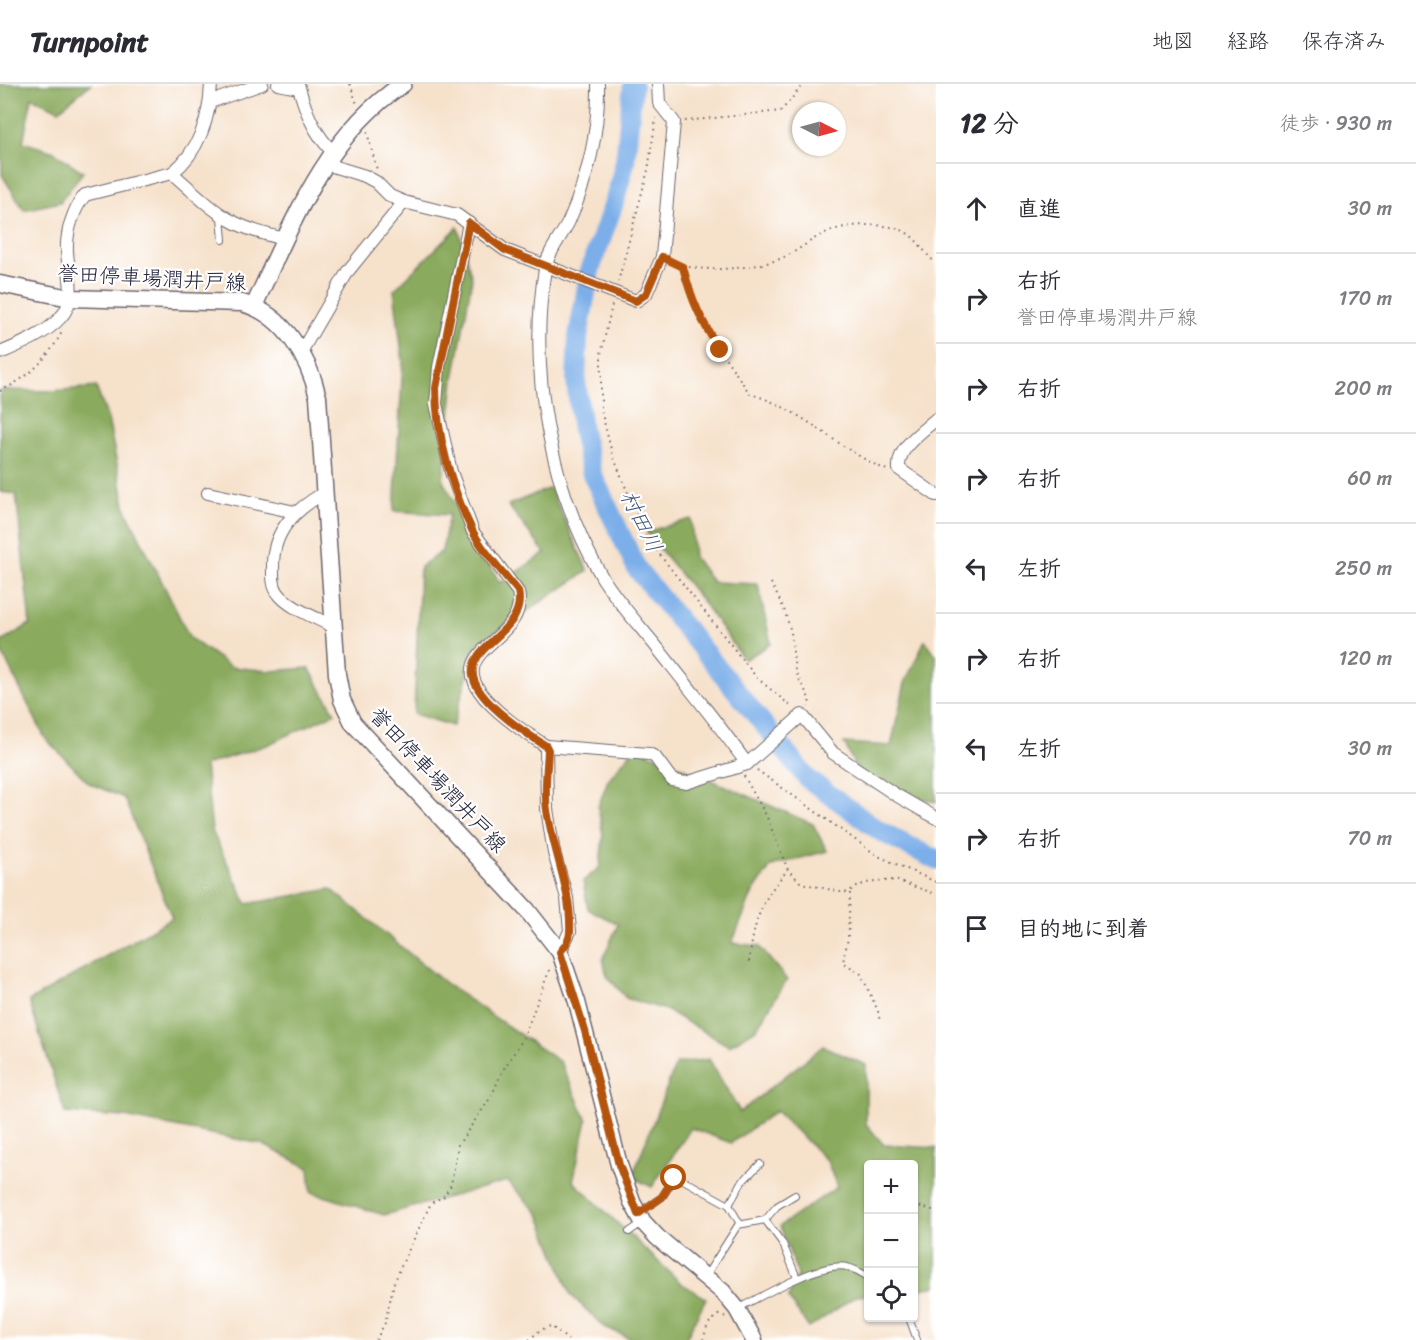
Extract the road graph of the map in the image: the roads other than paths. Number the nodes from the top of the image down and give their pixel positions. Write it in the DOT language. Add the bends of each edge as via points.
graph roads {
  1 [pos="211,84"];
  2 [pos="262,84"];
  3 [pos="278,84"];
  4 [pos="403,84"];
  5 [pos="598,84"];
  6 [pos="658,84"];
  7 [pos="299,86"];
  8 [pos="210,102"];
  9 [pos="330,159"];
  10 [pos="172,172"];
  11 [pos="404,202"];
  12 [pos="221,217"];
  13 [pos="469,223"];
  14 [pos="285,238"];
  15 [pos="223,240"];
  16 [pos="545,267"];
  17 [pos="0,284"];
  18 [pos="70,298"];
  19 [pos="254,306"];
  20 [pos="301,351"];
  21 [pos="0,353"];
  22 [pos="936,419"];
  23 [pos="208,493"];
  24 [pos="324,493"];
  25 [pos="936,495"];
  26 [pos="296,512"];
  27 [pos="334,627"];
  28 [pos="546,746"];
  29 [pos="742,766"];
  30 [pos="936,818"];
  31 [pos="560,952"];
  32 [pos="760,1164"];
  33 [pos="795,1195"];
  34 [pos="729,1205"];
  35 [pos="765,1220"];
  36 [pos="637,1222"];
  37 [pos="740,1224"];
  38 [pos="864,1275"];
  39 [pos="705,1277"];
  40 [pos="798,1278"];
  41 [pos="737,1310"];
  42 [pos="911,1322"];
  43 [pos="754,1340"];
  44 [pos="916,1340"];
  1 -- 8 [label="street"];
  2 -- 8 [label="street"];
  3 -- 7 [label="street"];
  4 -- 9 [label="main road" via="362,118"];
  5 -- 16 [label="street" via="591,153 581,188"];
  6 -- 16 [label="street" via="658,103 674,122 662,257 646,294 636,301"];
  7 -- 9 [label="street" via="309,118"];
  8 -- 10 [label="street" via="198,143"];
  9 -- 11 [label="street" via="376,182 390,196"];
  9 -- 14 [label="main road"];
  10 -- 12 [label="street"];
  10 -- 18 [label="street" via="85,195 80,201 67,250"];
  11 -- 13 [label="street" via="457,215"];
  11 -- 20 [label="street" via="348,271"];
  12 -- 14 [label="street" via="255,232"];
  12 -- 15 [label="lane"];
  13 -- 16 [label="street" via="505,250"];
  13 -- 28 [label="street" via="436,404 451,472 473,532 518,591 519,598 514,617 476,658 472,680 501,714"];
  14 -- 19 [label="main road"];
  16 -- 29 [label="street" via="541,396 567,499 602,577 718,723"];
  17 -- 18 [label="main road, 誉田停車場潤井戸線"];
  18 -- 19 [label="main road, 誉田停車場潤井戸線" via="217,301"];
  18 -- 21 [label="street" via="61,318"];
  19 -- 20 [label="main road, 誉田停車場潤井戸線" via="286,332"];
  20 -- 24 [label="main road, 誉田停車場潤井戸線" via="318,397"];
  22 -- 25 [label="street" via="906,447 898,462 905,475"];
  23 -- 26 [label="street"];
  24 -- 26 [label="street"];
  24 -- 27 [label="main road, 誉田停車場潤井戸線"];
  26 -- 27 [label="street" via="276,544 274,584 289,602"];
  27 -- 31 [label="main road, 誉田停車場潤井戸線" via="342,700 353,723 520,903"];
  28 -- 29 [label="street" via="649,754 675,782 686,783"];
  28 -- 31 [label="street" via="547,809 567,898 570,931"];
  29 -- 30 [label="street" via="802,715 833,753"];
  31 -- 36 [label="main road, 誉田停車場潤井戸線"];
  32 -- 34 [label="lane" via="742,1182"];
  33 -- 35 [label="lane" via="777,1206"];
  34 -- 36 [label="lane" via="676,1176"];
  34 -- 37 [label="lane"];
  35 -- 37 [label="lane"];
  35 -- 40 [label="lane" via="783,1244"];
  36 -- 39 [label="main road, 誉田停車場潤井戸線"];
  37 -- 39 [label="lane"];
  38 -- 40 [label="lane" via="839,1266"];
  39 -- 41 [label="main road, 誉田停車場潤井戸線"];
  40 -- 41 [label="lane"];
  41 -- 43 [label="main road, 誉田停車場潤井戸線"];
  42 -- 44 [label="lane"];
}
